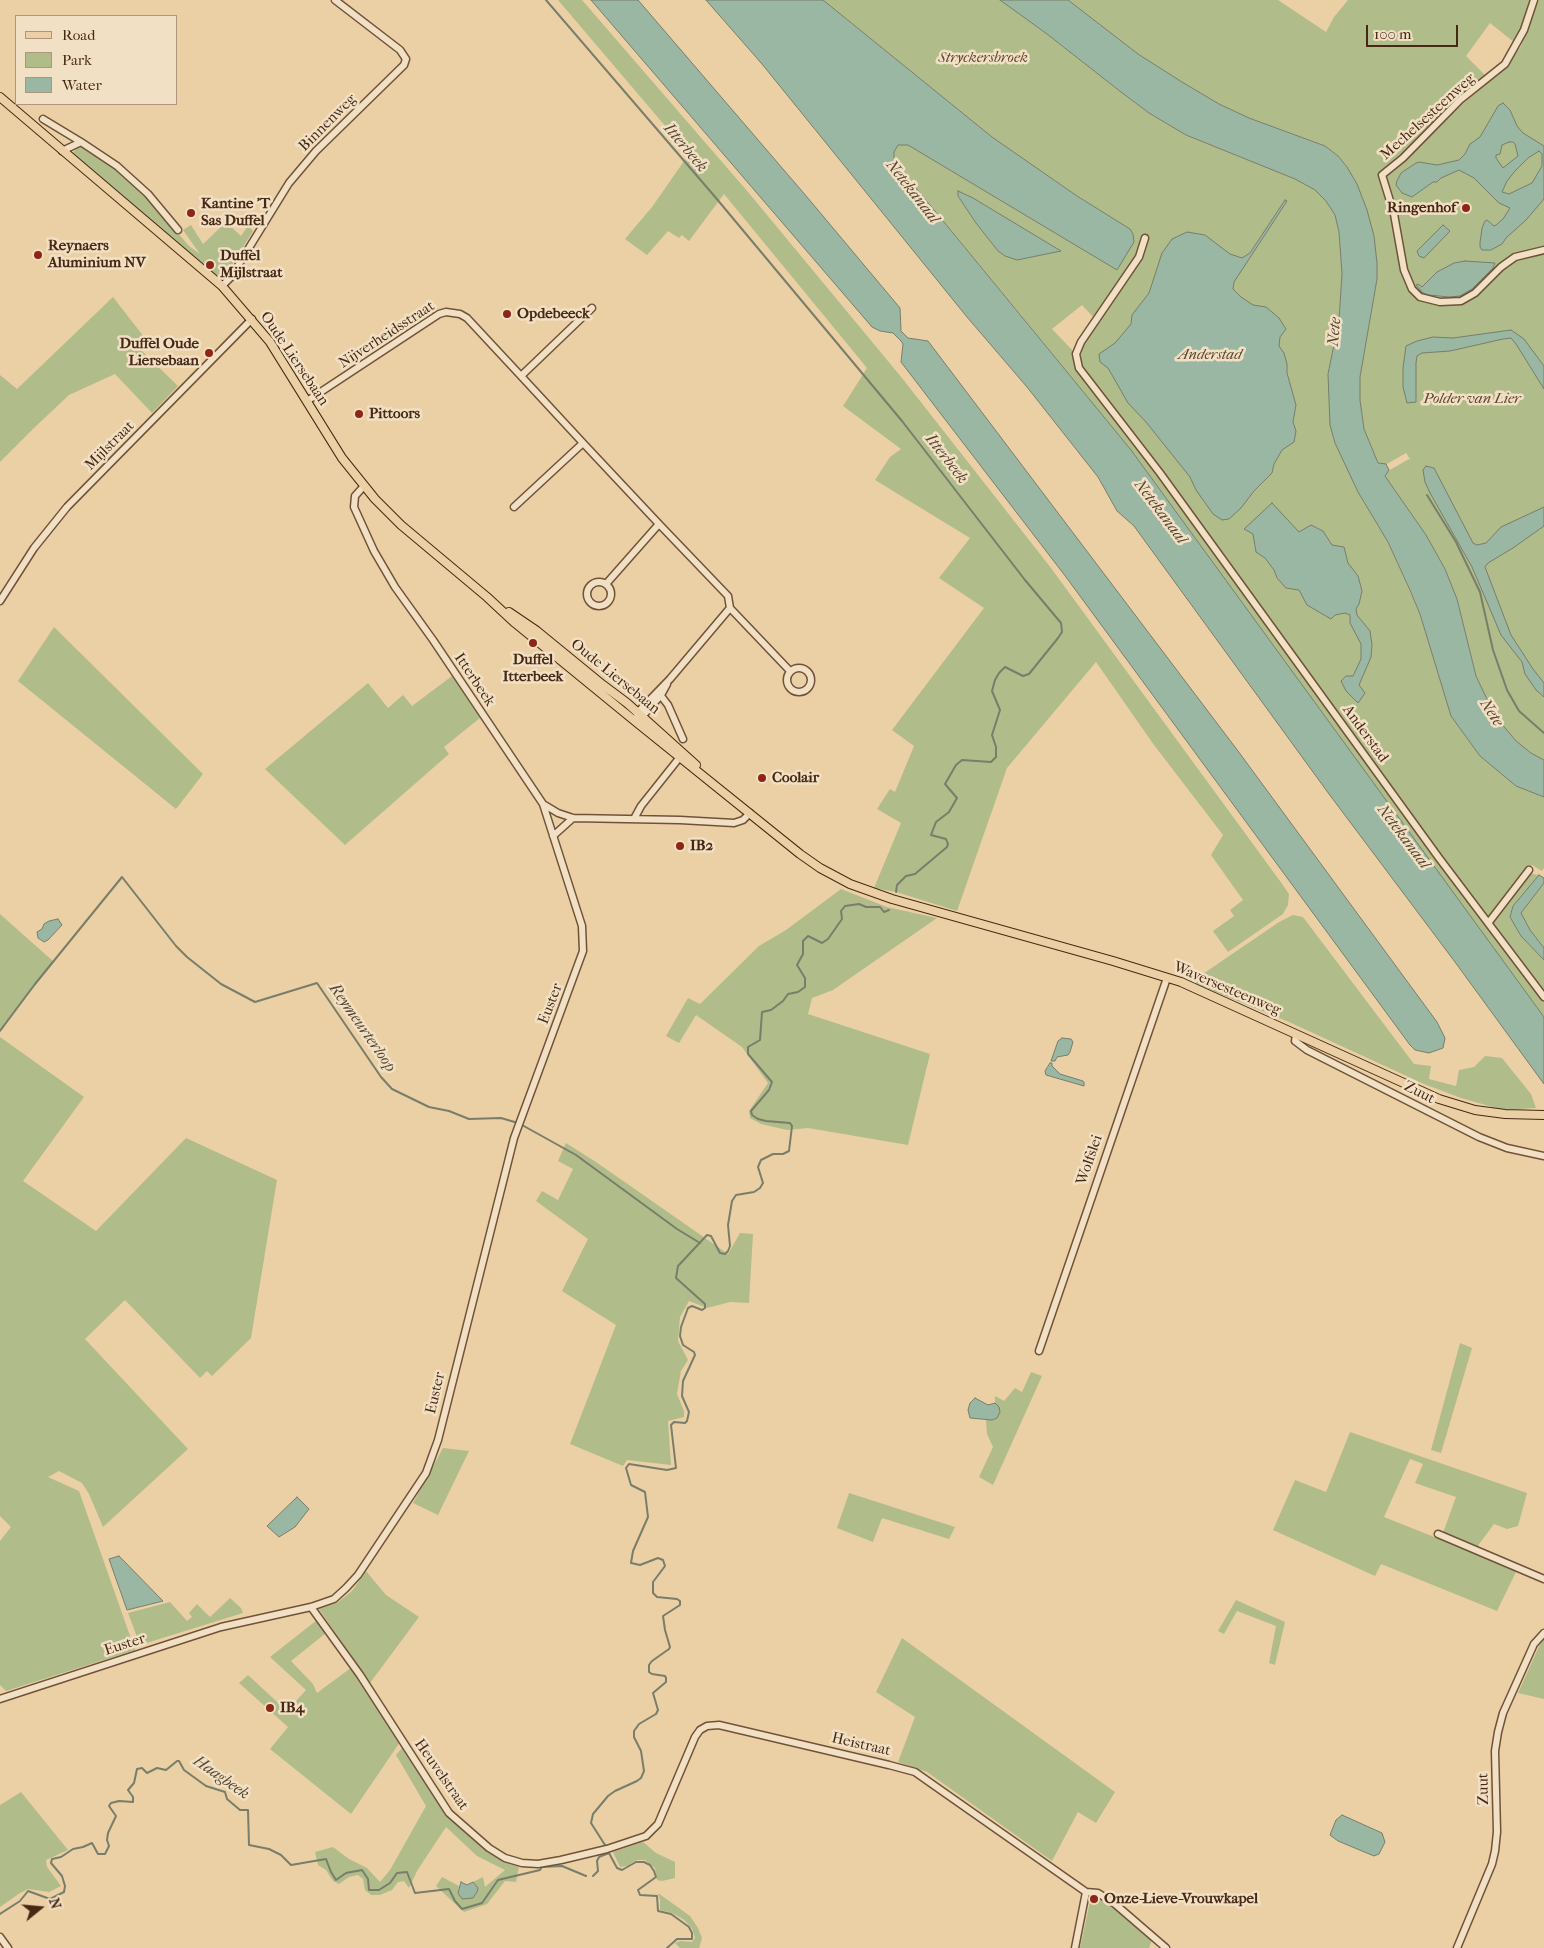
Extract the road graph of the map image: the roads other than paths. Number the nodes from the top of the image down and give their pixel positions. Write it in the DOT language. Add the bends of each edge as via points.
graph roads {
  1 [pos="335,0"];
  2 [pos="1534,0"];
  3 [pos="0,97"];
  4 [pos="44,119"];
  5 [pos="81,142"];
  6 [pos="62,151"];
  7 [pos="178,230"];
  8 [pos="1146,238"];
  9 [pos="1544,250"];
  10 [pos="222,286"];
  11 [pos="592,308"];
  12 [pos="252,319"];
  13 [pos="521,376"];
  14 [pos="307,401"];
  15 [pos="583,443"];
  16 [pos="364,486"];
  17 [pos="514,507"];
  18 [pos="659,524"];
  19 [pos="606,584"];
  20 [pos="487,597"];
  21 [pos="0,601"];
  22 [pos="730,608"];
  23 [pos="790,671"];
  24 [pos="659,693"];
  25 [pos="641,714"];
  26 [pos="636,722"];
  27 [pos="683,739"];
  28 [pos="680,758"];
  29 [pos="718,787"];
  30 [pos="542,804"];
  31 [pos="750,813"];
  32 [pos="574,818"];
  33 [pos="634,819"];
  34 [pos="553,836"];
  35 [pos="1528,870"];
  36 [pos="892,900"];
  37 [pos="1489,922"];
  38 [pos="1167,978"];
  39 [pos="1544,997"];
  40 [pos="1296,1034"];
  41 [pos="1544,1115"];
  42 [pos="1544,1156"];
  43 [pos="1039,1351"];
  44 [pos="1438,1534"];
  45 [pos="1544,1578"];
  46 [pos="311,1607"];
  47 [pos="1544,1633"];
  48 [pos="0,1699"];
  49 [pos="607,1849"];
  50 [pos="1086,1892"];
  51 [pos="0,1938"];
  52 [pos="8,1948"];
  53 [pos="1075,1948"];
  54 [pos="1166,1948"];
  55 [pos="1457,1948"];
  1 -- 10 [label="street, Binnenweg" via="400,50 406,59 289,183 231,277"];
  2 -- 9 [label="street, Mechelsesteenweg" via="1524,30 1505,64 1460,100 1382,175 1394,214 1404,270 1412,289 1420,297 1440,302 1461,301 1516,257"];
  3 -- 6 [label="main road, Oude Liersebaan"];
  4 -- 5 [label="street"];
  5 -- 6 [label="street"];
  5 -- 7 [label="street" via="117,166 148,194"];
  6 -- 10 [label="main road, Oude Liersebaan"];
  8 -- 37 [label="street, Anderstad" via="1138,257 1081,342 1076,354 1079,368 1160,472 1412,821"];
  10 -- 12 [label="main road, Oude Liersebaan"];
  11 -- 13 [label="street"];
  12 -- 14 [label="main road, Oude Liersebaan"];
  12 -- 21 [label="street, Mijlstraat" via="67,508 34,548"];
  13 -- 14 [label="street, Nijverheidsstraat" via="467,318 446,312"];
  13 -- 15 [label="street, Nijverheidsstraat"];
  14 -- 16 [label="main road, Oude Liersebaan" via="342,458"];
  15 -- 17 [label="street"];
  15 -- 18 [label="street, Nijverheidsstraat"];
  16 -- 20 [label="main road, Oude Liersebaan" via="401,525"];
  16 -- 30 [label="street, Itterbeek" via="355,496 354,507 374,550 395,587"];
  18 -- 19 [label="street"];
  18 -- 22 [label="street, Nijverheidsstraat" via="728,596"];
  20 -- 25 [label="main road, Oude Liersebaan" via="537,631"];
  20 -- 26 [label="main road, Oude Liersebaan"];
  22 -- 23 [label="street, Nijverheidsstraat"];
  22 -- 24 [label="street"];
  24 -- 25 [label="street"];
  24 -- 27 [label="street"];
  25 -- 26 [label="street"];
  25 -- 29 [label="main road, Oude Liersebaan"];
  26 -- 28 [label="main road, Oude Liersebaan"];
  28 -- 29 [label="main road, Oude Liersebaan"];
  28 -- 33 [label="street"];
  29 -- 31 [label="main road, Oude Liersebaan"];
  30 -- 32 [label="street"];
  30 -- 34 [label="street, Itterbeek"];
  31 -- 33 [label="street" via="734,823"];
  31 -- 36 [label="main road, Oude Liersebaan" via="820,868"];
  32 -- 33 [label="street"];
  32 -- 34 [label="street"];
  34 -- 46 [label="street, Euster" via="582,926 583,951 514,1138 432,1458 358,1575 334,1599"];
  35 -- 37 [label="street"];
  36 -- 38 [label="main road, Waversesteenweg"];
  37 -- 39 [label="street, Anderstad"];
  38 -- 40 [label="main road, Waversesteenweg"];
  38 -- 43 [label="street, Wolfslei"];
  40 -- 41 [label="main road, Waversesteenweg" via="1457,1105 1505,1114"];
  40 -- 42 [label="street, Zuut" via="1295,1041 1306,1050 1478,1137 1507,1148"];
  44 -- 45 [label="street"];
  46 -- 48 [label="street, Euster" via="221,1627"];
  46 -- 49 [label="street, Heuvelstraat" via="360,1675 449,1813 474,1836 505,1858 522,1863 538,1864"];
  47 -- 55 [label="street, Zuut" via="1534,1644 1503,1713 1496,1751 1495,1851"];
  49 -- 50 [label="street, Heistraat" via="640,1839 651,1831 661,1817 695,1737 707,1726 719,1725 915,1772"];
  50 -- 53 [label="street"];
  50 -- 54 [label="street" via="1098,1893 1115,1904"];
  51 -- 52 [label="street"];
}
